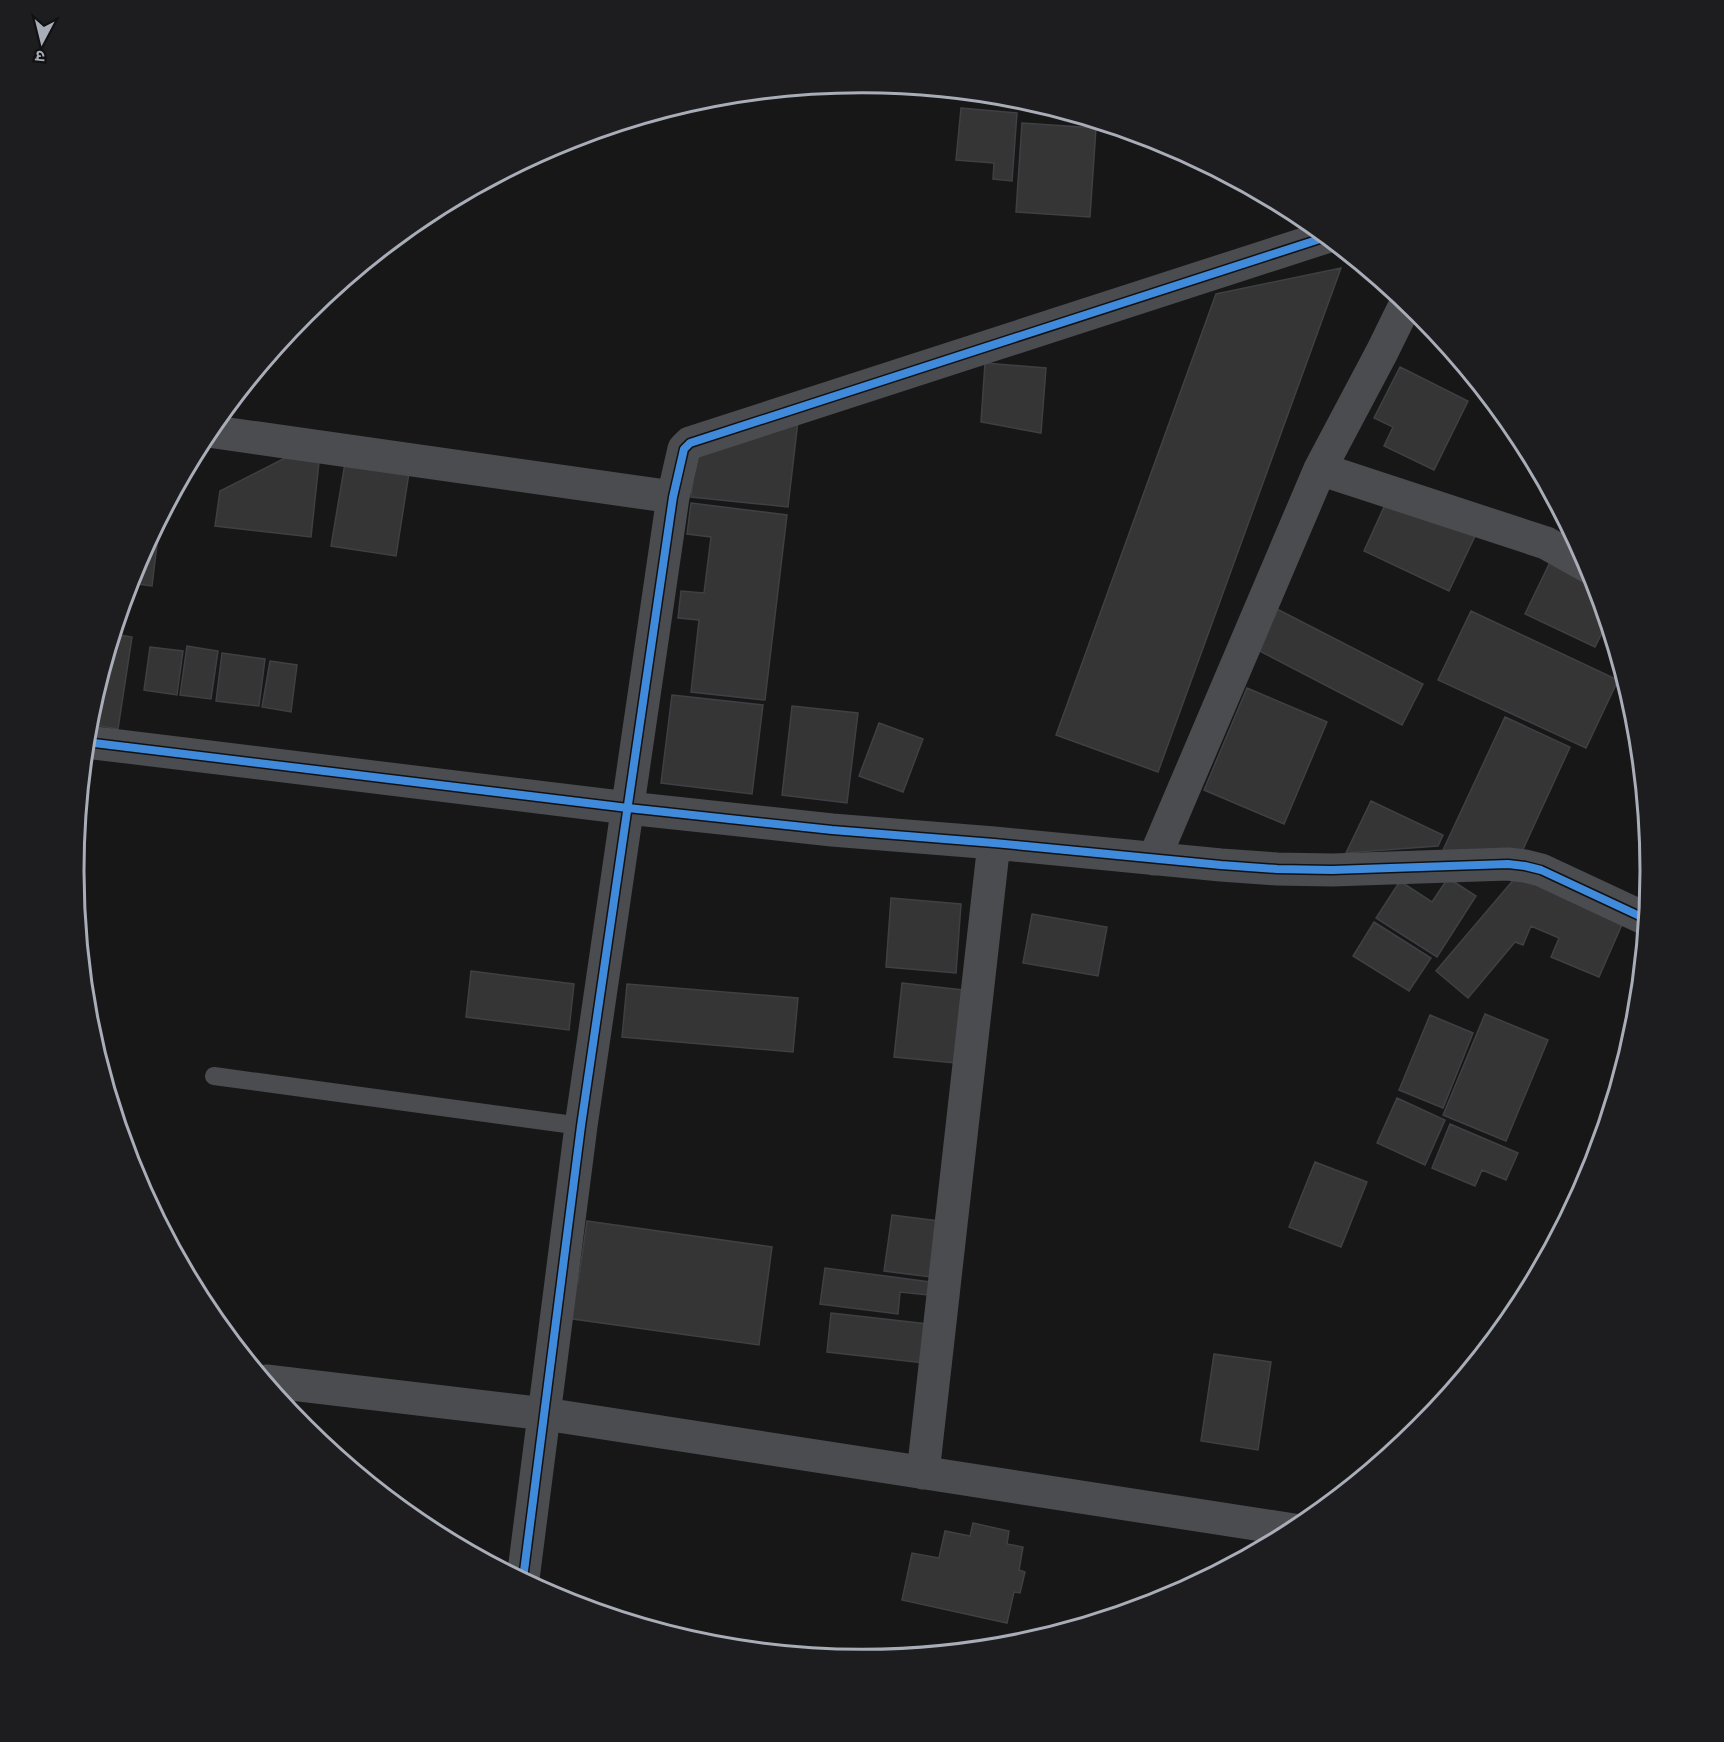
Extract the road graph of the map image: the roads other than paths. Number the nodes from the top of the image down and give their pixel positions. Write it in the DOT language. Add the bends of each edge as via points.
graph roads {
  1 [pos="1317,240"];
  2 [pos="1402,311"];
  3 [pos="220,433"];
  4 [pos="1320,469"];
  5 [pos="673,497"];
  6 [pos="1575,559"];
  7 [pos="95,743"];
  8 [pos="628,808"];
  9 [pos="994,843"];
  10 [pos="1154,859"];
  11 [pos="1638,915"];
  12 [pos="214,1076"];
  13 [pos="581,1126"];
  14 [pos="275,1382"];
  15 [pos="545,1414"];
  16 [pos="923,1473"];
  17 [pos="1279,1528"];
  18 [pos="523,1571"];
  1 -- 5 [label="street" via="690,443 684,449"];
  2 -- 4 [label="street"];
  3 -- 5 [label="street"];
  4 -- 6 [label="street" via="1546,543"];
  4 -- 10 [label="street"];
  5 -- 8 [label="street"];
  7 -- 8 [label="street"];
  8 -- 9 [label="street"];
  8 -- 13 [label="street"];
  9 -- 10 [label="street"];
  9 -- 16 [label="street"];
  10 -- 11 [label="street" via="1332,870 1508,864 1541,870"];
  12 -- 13 [label="lane"];
  13 -- 15 [label="street"];
  14 -- 15 [label="street"];
  15 -- 16 [label="street"];
  15 -- 18 [label="street"];
  16 -- 17 [label="street"];
}
